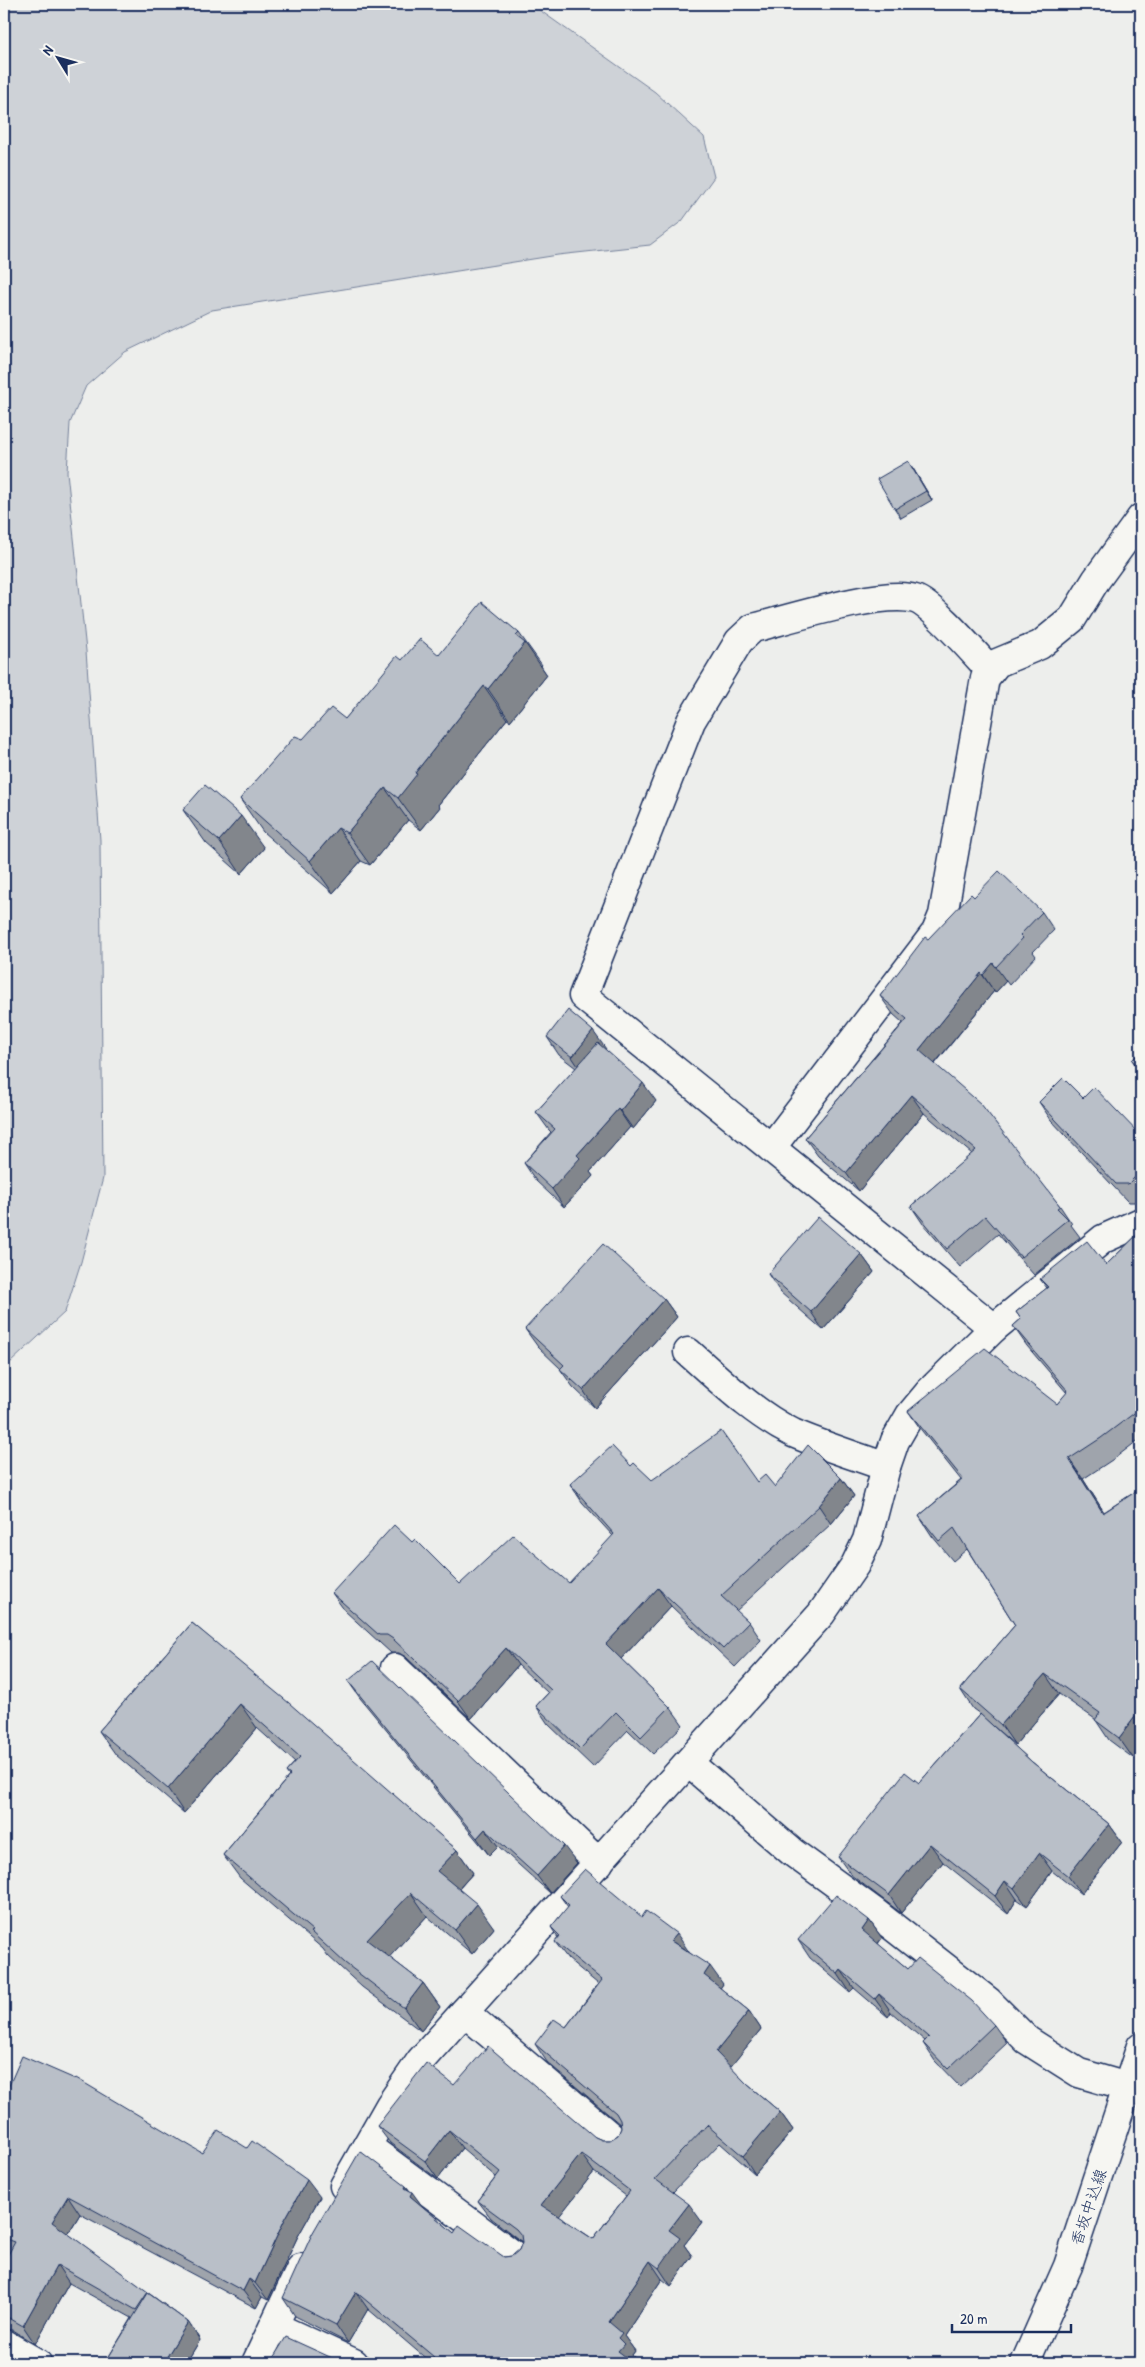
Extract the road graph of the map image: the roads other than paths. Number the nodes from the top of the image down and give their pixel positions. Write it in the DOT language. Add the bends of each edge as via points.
graph roads {
  1 [pos="1141,518"];
  2 [pos="990,670"];
  3 [pos="771,1148"];
  4 [pos="1141,1222"];
  5 [pos="994,1328"];
  6 [pos="688,1352"];
  7 [pos="886,1467"];
  8 [pos="395,1668"];
  9 [pos="689,1763"];
  10 [pos="600,1863"];
  11 [pos="464,2012"];
  12 [pos="1141,2046"];
  13 [pos="1127,2087"];
  14 [pos="618,2144"];
  15 [pos="367,2146"];
  16 [pos="330,2212"];
  17 [pos="312,2245"];
  18 [pos="519,2259"];
  19 [pos="274,2326"];
  20 [pos="4,2344"];
  21 [pos="37,2363"];
  22 [pos="256,2363"];
  23 [pos="354,2363"];
  24 [pos="1025,2363"];
  1 -- 2 [label="street" via="1072,619 1040,645"];
  2 -- 3 [label="street" via="982,688 943,916 936,932"];
  2 -- 3 [label="street" via="940,617 915,599 882,597 753,628 739,641 691,721 583,996"];
  3 -- 5 [label="street"];
  4 -- 5 [label="street" via="1103,1239"];
  5 -- 7 [label="street" via="910,1415 895,1441"];
  6 -- 7 [label="street" via="742,1400 793,1433"];
  7 -- 9 [label="street" via="867,1540 855,1565 821,1614"];
  8 -- 10 [label="street"];
  9 -- 10 [label="street"];
  9 -- 13 [label="street" via="792,1852 988,2001 1026,2040 1079,2073"];
  10 -- 11 [label="street"];
  11 -- 14 [label="street"];
  11 -- 15 [label="street" via="421,2060"];
  12 -- 13 [label="street, 香坂中込線"];
  13 -- 24 [label="street, 香坂中込線" via="1068,2266"];
  15 -- 16 [label="street"];
  15 -- 18 [label="street"];
  17 -- 19 [label="street"];
  19 -- 22 [label="street"];
  19 -- 23 [label="street"];
  20 -- 21 [label="street"];
}
